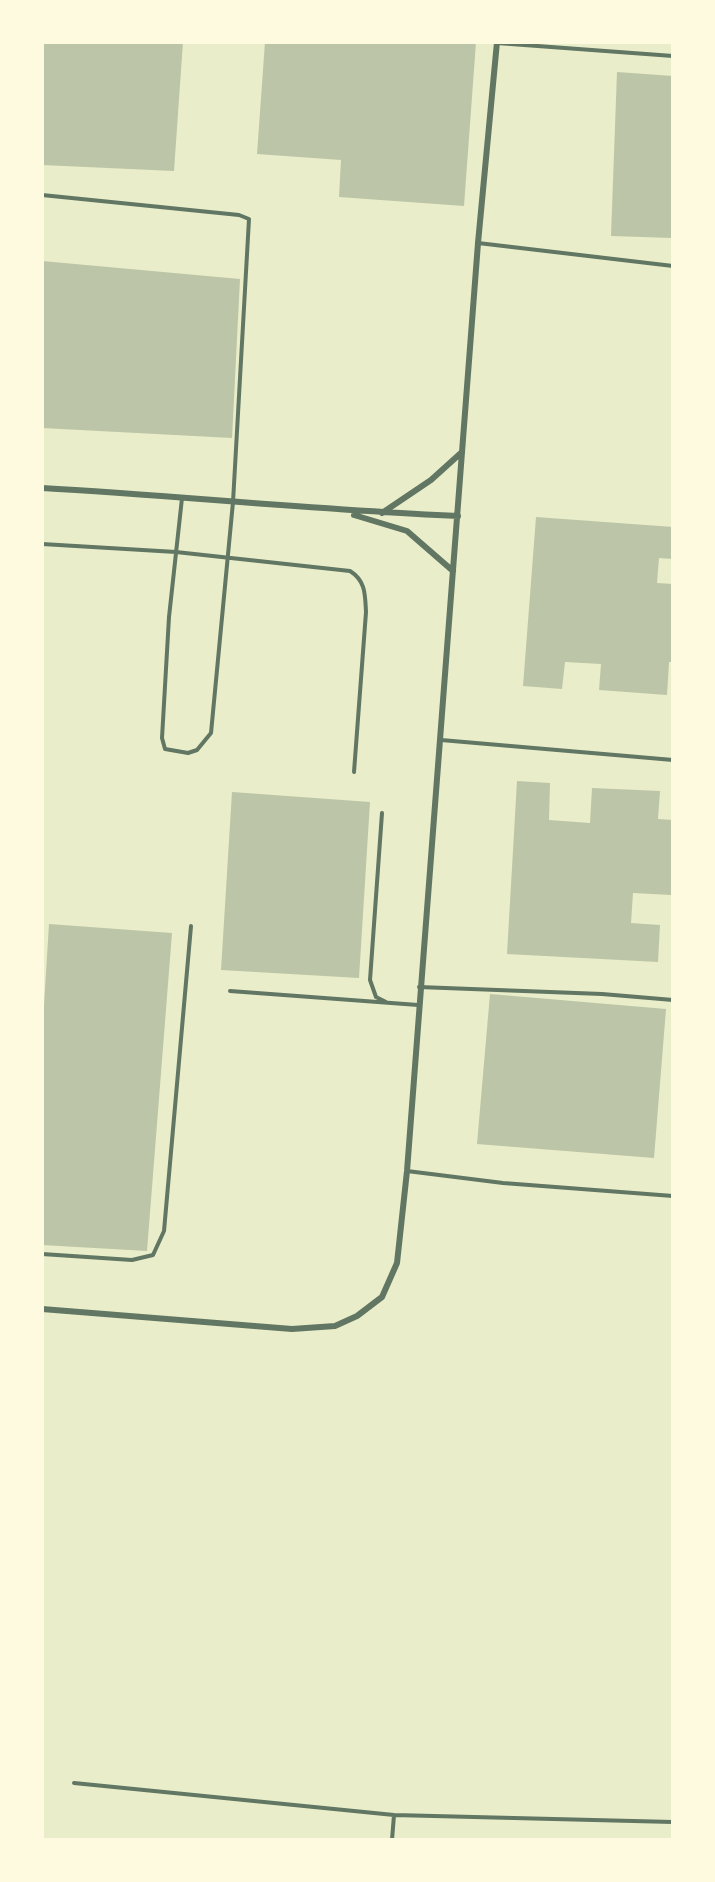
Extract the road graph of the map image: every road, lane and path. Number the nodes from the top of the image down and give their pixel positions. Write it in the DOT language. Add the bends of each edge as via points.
graph roads {
  1 [pos="497,42"];
  2 [pos="673,56"];
  3 [pos="42,195"];
  4 [pos="478,243"];
  5 [pos="673,266"];
  6 [pos="462,452"];
  7 [pos="42,488"];
  8 [pos="183,496"];
  9 [pos="233,502"];
  10 [pos="345,512"];
  11 [pos="381,513"];
  12 [pos="458,516"];
  13 [pos="42,544"];
  14 [pos="176,552"];
  15 [pos="227,559"];
  16 [pos="453,571"];
  17 [pos="440,740"];
  18 [pos="673,760"];
  19 [pos="354,772"];
  20 [pos="382,813"];
  21 [pos="191,926"];
  22 [pos="419,987"];
  23 [pos="230,991"];
  24 [pos="673,1000"];
  25 [pos="386,1002"];
  26 [pos="418,1005"];
  27 [pos="407,1171"];
  28 [pos="673,1196"];
  29 [pos="42,1254"];
  30 [pos="42,1309"];
  31 [pos="74,1783"];
  32 [pos="394,1815"];
  33 [pos="673,1822"];
  34 [pos="392,1840"];
  1 -- 2 [label="lane"];
  1 -- 4 [label="street"];
  3 -- 9 [label="lane" via="249,219"];
  4 -- 5 [label="lane"];
  4 -- 6 [label="street"];
  6 -- 11 [label="street" via="431,480"];
  6 -- 12 [label="street"];
  7 -- 8 [label="street"];
  8 -- 9 [label="street"];
  8 -- 14 [label="lane"];
  9 -- 10 [label="street"];
  9 -- 15 [label="lane"];
  10 -- 11 [label="street"];
  10 -- 16 [label="street" via="407,531"];
  11 -- 12 [label="street"];
  12 -- 16 [label="street"];
  13 -- 14 [label="lane"];
  14 -- 15 [label="lane"];
  14 -- 15 [label="lane" via="162,738 165,749 176,753 197,750 211,733"];
  15 -- 19 [label="lane" via="350,571 359,577 366,612"];
  16 -- 17 [label="street"];
  17 -- 18 [label="lane"];
  17 -- 22 [label="street"];
  20 -- 25 [label="lane" via="370,981 376,997"];
  21 -- 29 [label="lane" via="164,1230 153,1255 132,1260"];
  22 -- 24 [label="lane"];
  22 -- 26 [label="street"];
  23 -- 25 [label="lane"];
  25 -- 26 [label="lane"];
  26 -- 27 [label="street"];
  27 -- 28 [label="lane"];
  27 -- 30 [label="street" via="397,1263 382,1297 357,1316 335,1326 292,1329"];
  31 -- 32 [label="lane"];
  32 -- 33 [label="lane"];
  32 -- 34 [label="lane"];
}
